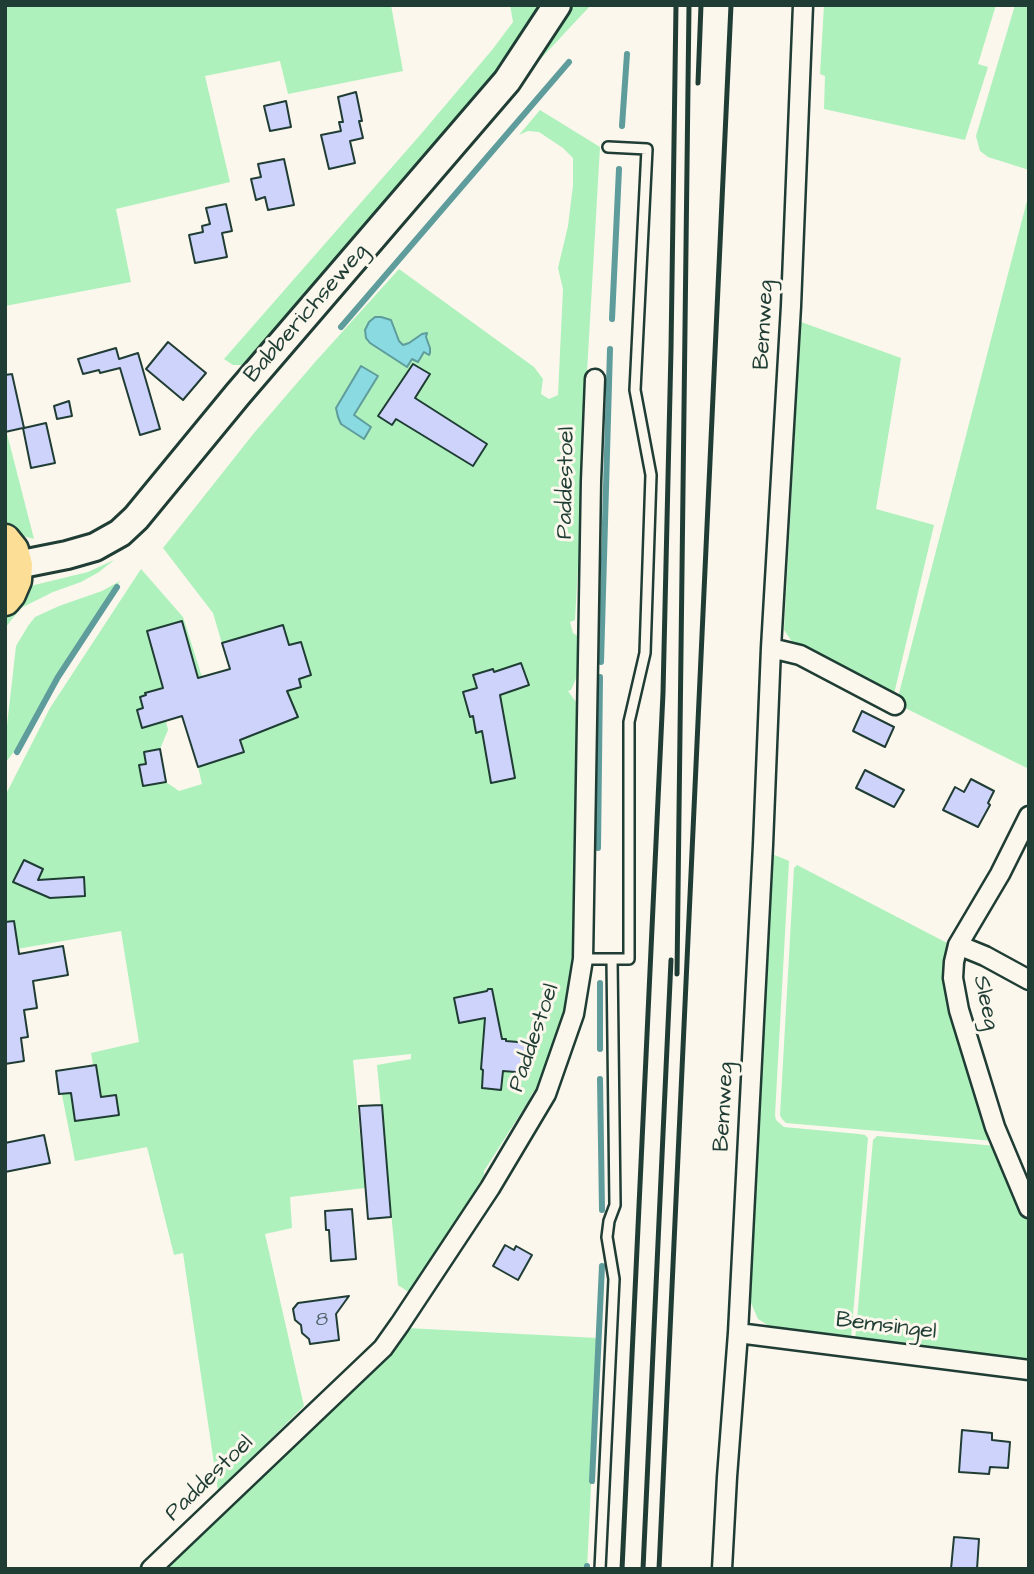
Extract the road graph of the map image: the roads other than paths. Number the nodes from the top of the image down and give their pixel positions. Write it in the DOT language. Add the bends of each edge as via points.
graph roads {
  1 [pos="557,5"];
  2 [pos="803,5"];
  3 [pos="608,147"];
  4 [pos="595,379"];
  5 [pos="11,553"];
  6 [pos="5,600"];
  7 [pos="771,648"];
  8 [pos="895,705"];
  9 [pos="1029,816"];
  10 [pos="958,945"];
  11 [pos="583,959"];
  12 [pos="612,959"];
  13 [pos="1029,980"];
  14 [pos="1029,1208"];
  15 [pos="738,1334"];
  16 [pos="1029,1370"];
  17 [pos="151,1569"];
  18 [pos="600,1569"];
  19 [pos="723,1569"];
  1 -- 5 [label="street, Babberichseweg" via="507,81 136,518 95,547 67,555"];
  2 -- 7 [label="street, Bemweg"];
  3 -- 12 [label="lane" via="647,149 635,390 651,475 645,653 629,722 629,959"];
  4 -- 11 [label="street, Paddestoel"];
  5 -- 6 [label="main road" via="16,580"];
  7 -- 8 [label="street" via="800,655"];
  7 -- 15 [label="street, Bemweg"];
  9 -- 10 [label="street, Sleeg"];
  10 -- 13 [label="street"];
  10 -- 14 [label="street, Sleeg" via="953,978 959,1010 995,1127"];
  11 -- 12 [label="lane"];
  11 -- 17 [label="street, Paddestoel" via="574,1014 546,1094 400,1324 383,1348"];
  12 -- 18 [label="lane" via="615,1205 607,1237 614,1279"];
  15 -- 16 [label="street, Bemsingel"];
  15 -- 19 [label="street, Bemweg"];
}
